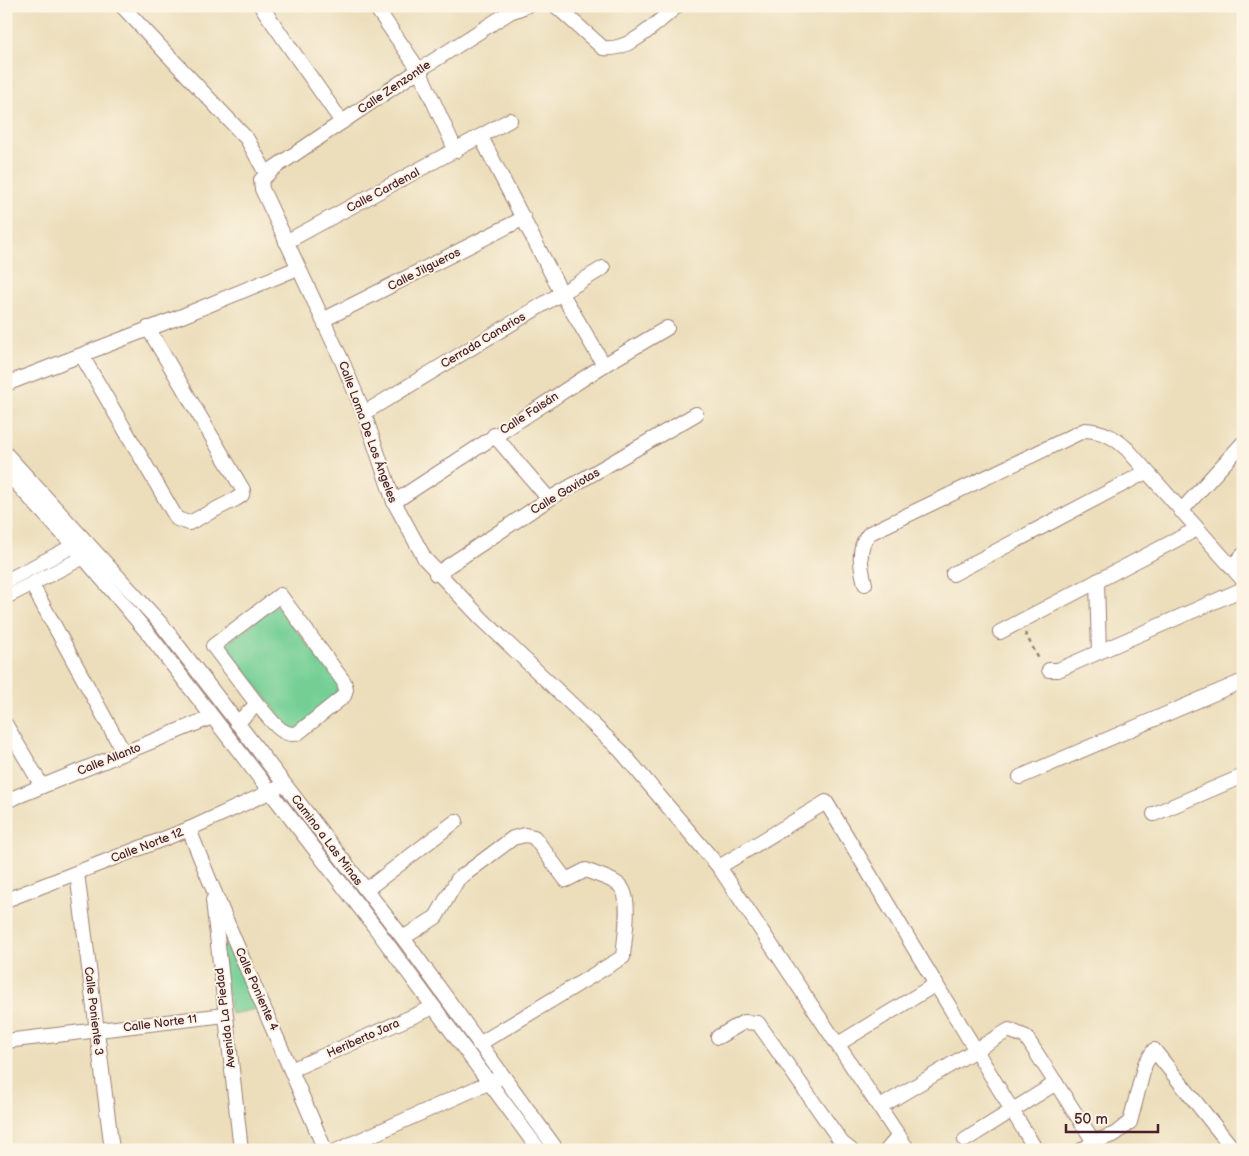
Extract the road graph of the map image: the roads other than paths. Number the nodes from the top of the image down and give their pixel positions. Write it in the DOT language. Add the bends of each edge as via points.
graph roads {
  1 [pos="122,6"];
  2 [pos="262,6"];
  3 [pos="376,6"];
  4 [pos="526,6"];
  5 [pos="556,6"];
  6 [pos="677,6"];
  7 [pos="419,70"];
  8 [pos="510,120"];
  9 [pos="342,122"];
  10 [pos="481,137"];
  11 [pos="456,151"];
  12 [pos="267,175"];
  13 [pos="524,218"];
  14 [pos="286,242"];
  15 [pos="298,268"];
  16 [pos="603,268"];
  17 [pos="562,294"];
  18 [pos="323,320"];
  19 [pos="148,328"];
  20 [pos="667,328"];
  21 [pos="82,356"];
  22 [pos="604,365"];
  23 [pos="6,384"];
  24 [pos="364,413"];
  25 [pos="696,414"];
  26 [pos="494,435"];
  27 [pos="1243,443"];
  28 [pos="6,454"];
  29 [pos="6,472"];
  30 [pos="1146,472"];
  31 [pos="549,499"];
  32 [pos="394,502"];
  33 [pos="1181,511"];
  34 [pos="1197,529"];
  35 [pos="80,542"];
  36 [pos="96,550"];
  37 [pos="1243,555"];
  38 [pos="84,558"];
  39 [pos="1230,567"];
  40 [pos="436,574"];
  41 [pos="953,574"];
  42 [pos="1243,580"];
  43 [pos="6,581"];
  44 [pos="1097,581"];
  45 [pos="32,584"];
  46 [pos="865,584"];
  47 [pos="1243,588"];
  48 [pos="6,597"];
  49 [pos="1000,632"];
  50 [pos="1099,652"];
  51 [pos="1049,670"];
  52 [pos="1243,680"];
  53 [pos="257,704"];
  54 [pos="212,717"];
  55 [pos="237,723"];
  56 [pos="6,725"];
  57 [pos="124,753"];
  58 [pos="1243,776"];
  59 [pos="1020,777"];
  60 [pos="285,784"];
  61 [pos="42,786"];
  62 [pos="270,792"];
  63 [pos="6,801"];
  64 [pos="1154,814"];
  65 [pos="456,821"];
  66 [pos="189,829"];
  67 [pos="719,867"];
  68 [pos="77,873"];
  69 [pos="211,887"];
  70 [pos="366,890"];
  71 [pos="6,900"];
  72 [pos="403,938"];
  73 [pos="936,984"];
  74 [pos="434,1007"];
  75 [pos="224,1015"];
  76 [pos="97,1030"];
  77 [pos="718,1037"];
  78 [pos="6,1041"];
  79 [pos="479,1044"];
  80 [pos="838,1044"];
  81 [pos="976,1050"];
  82 [pos="291,1070"];
  83 [pos="497,1079"];
  84 [pos="1056,1083"];
  85 [pos="880,1107"];
  86 [pos="1012,1110"];
  87 [pos="899,1136"];
  88 [pos="965,1140"];
  89 [pos="1088,1146"];
  90 [pos="112,1150"];
  91 [pos="241,1150"];
  92 [pos="325,1150"];
  93 [pos="338,1150"];
  94 [pos="539,1150"];
  95 [pos="557,1150"];
  96 [pos="851,1150"];
  97 [pos="888,1150"];
  98 [pos="908,1150"];
  99 [pos="1036,1150"];
  100 [pos="1234,1150"];
  1 -- 12 [label="street" via="247,139"];
  2 -- 9 [label="street"];
  3 -- 7 [label="street"];
  4 -- 7 [label="street, Calle Zenzontle" via="510,12"];
  5 -- 6 [label="street" via="602,48 621,46 633,40"];
  7 -- 9 [label="street, Calle Zenzontle"];
  7 -- 11 [label="street"];
  8 -- 10 [label="street, Calle Cardenal"];
  9 -- 12 [label="street, Calle Zenzontle"];
  10 -- 11 [label="street, Calle Cardenal"];
  10 -- 13 [label="street"];
  11 -- 14 [label="street, Calle Cardenal"];
  12 -- 14 [label="street, Calle Loma De Los Ángeles" via="260,185"];
  13 -- 17 [label="street"];
  13 -- 18 [label="street, Calle Jilgueros"];
  14 -- 15 [label="street, Calle Loma De Los Ángeles"];
  15 -- 18 [label="street, Calle Loma De Los Ángeles"];
  15 -- 19 [label="street"];
  16 -- 17 [label="street, Cerrada Canarios"];
  17 -- 22 [label="street"];
  17 -- 24 [label="street, Cerrada Canarios"];
  18 -- 24 [label="street, Calle Loma De Los Ángeles"];
  19 -- 21 [label="street"];
  19 -- 21 [label="street" via="243,490 236,500 189,523 177,519"];
  20 -- 22 [label="street, Calle Faisán"];
  21 -- 23 [label="street"];
  22 -- 26 [label="street, Calle Faisán"];
  24 -- 32 [label="street, Calle Loma De Los Ángeles"];
  25 -- 31 [label="street, Calle Gaviotas"];
  26 -- 31 [label="street"];
  26 -- 32 [label="street, Calle Faisán"];
  27 -- 33 [label="street"];
  28 -- 35 [label="street"];
  29 -- 35 [label="street"];
  30 -- 33 [label="street"];
  30 -- 41 [label="street"];
  30 -- 46 [label="street" via="1113,437 1085,430 870,533 862,543"];
  31 -- 40 [label="street, Calle Gaviotas"];
  32 -- 40 [label="street, Calle Loma De Los Ángeles" via="414,543"];
  33 -- 34 [label="street"];
  34 -- 39 [label="street"];
  34 -- 44 [label="street"];
  35 -- 36 [label="street, Camino a Las Minas"];
  35 -- 38 [label="street"];
  35 -- 43 [label="street"];
  36 -- 38 [label="street"];
  36 -- 55 [label="street, Camino a Las Minas" via="162,625"];
  37 -- 39 [label="street"];
  38 -- 45 [label="street"];
  38 -- 54 [label="street, Camino a Las Minas" via="147,632"];
  39 -- 42 [label="street"];
  40 -- 67 [label="street, Calle Loma De Los Ángeles" via="621,751"];
  44 -- 49 [label="street"];
  44 -- 50 [label="street"];
  45 -- 48 [label="street"];
  45 -- 57 [label="street"];
  47 -- 50 [label="street"];
  50 -- 51 [label="street" via="1058,670"];
  52 -- 59 [label="street"];
  53 -- 53 [label="street" via="213,646 280,595 346,689 344,696 292,735 285,734"];
  53 -- 55 [label="street"];
  54 -- 57 [label="street, Calle Allanto"];
  54 -- 62 [label="street, Camino a Las Minas"];
  55 -- 60 [label="street, Camino a Las Minas"];
  56 -- 61 [label="street"];
  57 -- 61 [label="street, Calle Allanto"];
  58 -- 64 [label="street"];
  60 -- 62 [label="street, Calle Norte 12"];
  60 -- 70 [label="street, Camino a Las Minas"];
  61 -- 63 [label="street, Calle Allanto"];
  62 -- 66 [label="street, Calle Norte 12"];
  62 -- 74 [label="street, Camino a Las Minas"];
  65 -- 70 [label="street"];
  66 -- 68 [label="street, Calle Norte 12"];
  66 -- 69 [label="street, Calle Poniente 4"];
  67 -- 73 [label="street" via="826,802"];
  67 -- 80 [label="street, Calle Loma De Los Ángeles"];
  68 -- 71 [label="street, Calle Norte 12"];
  68 -- 76 [label="street, Calle Poniente 3"];
  69 -- 75 [label="street, Avenida La Piedad"];
  69 -- 82 [label="street, Calle Poniente 4"];
  70 -- 72 [label="street, Camino a Las Minas"];
  72 -- 79 [label="street, Camino a Las Minas"];
  72 -- 79 [label="street" via="436,917 458,879 513,838 534,837 566,880 586,870 619,884 627,903 623,957"];
  73 -- 80 [label="street"];
  73 -- 81 [label="street"];
  74 -- 82 [label="street, Heriberto Jara"];
  74 -- 83 [label="street, Camino a Las Minas"];
  75 -- 76 [label="street, Calle Norte 11"];
  75 -- 91 [label="street, Avenida La Piedad"];
  76 -- 78 [label="street, Calle Norte 11"];
  76 -- 90 [label="street, Calle Poniente 3"];
  77 -- 96 [label="street" via="744,1022 758,1023 842,1143"];
  79 -- 83 [label="street, Camino a Las Minas"];
  80 -- 85 [label="street, Calle Loma De Los Ángeles"];
  81 -- 84 [label="street" via="1009,1030 1026,1037"];
  81 -- 85 [label="street"];
  81 -- 86 [label="street"];
  82 -- 92 [label="street, Calle Poniente 4"];
  83 -- 93 [label="street"];
  83 -- 94 [label="street, Camino a Las Minas"];
  83 -- 95 [label="street, Camino a Las Minas"];
  84 -- 86 [label="street"];
  84 -- 89 [label="street"];
  85 -- 87 [label="street, Calle Loma De Los Ángeles"];
  86 -- 88 [label="street"];
  86 -- 99 [label="street"];
  87 -- 97 [label="street"];
  87 -- 98 [label="street, Calle Loma De Los Ángeles"];
  89 -- 100 [label="street" via="1115,1134 1130,1122 1146,1064 1154,1050"];
}
